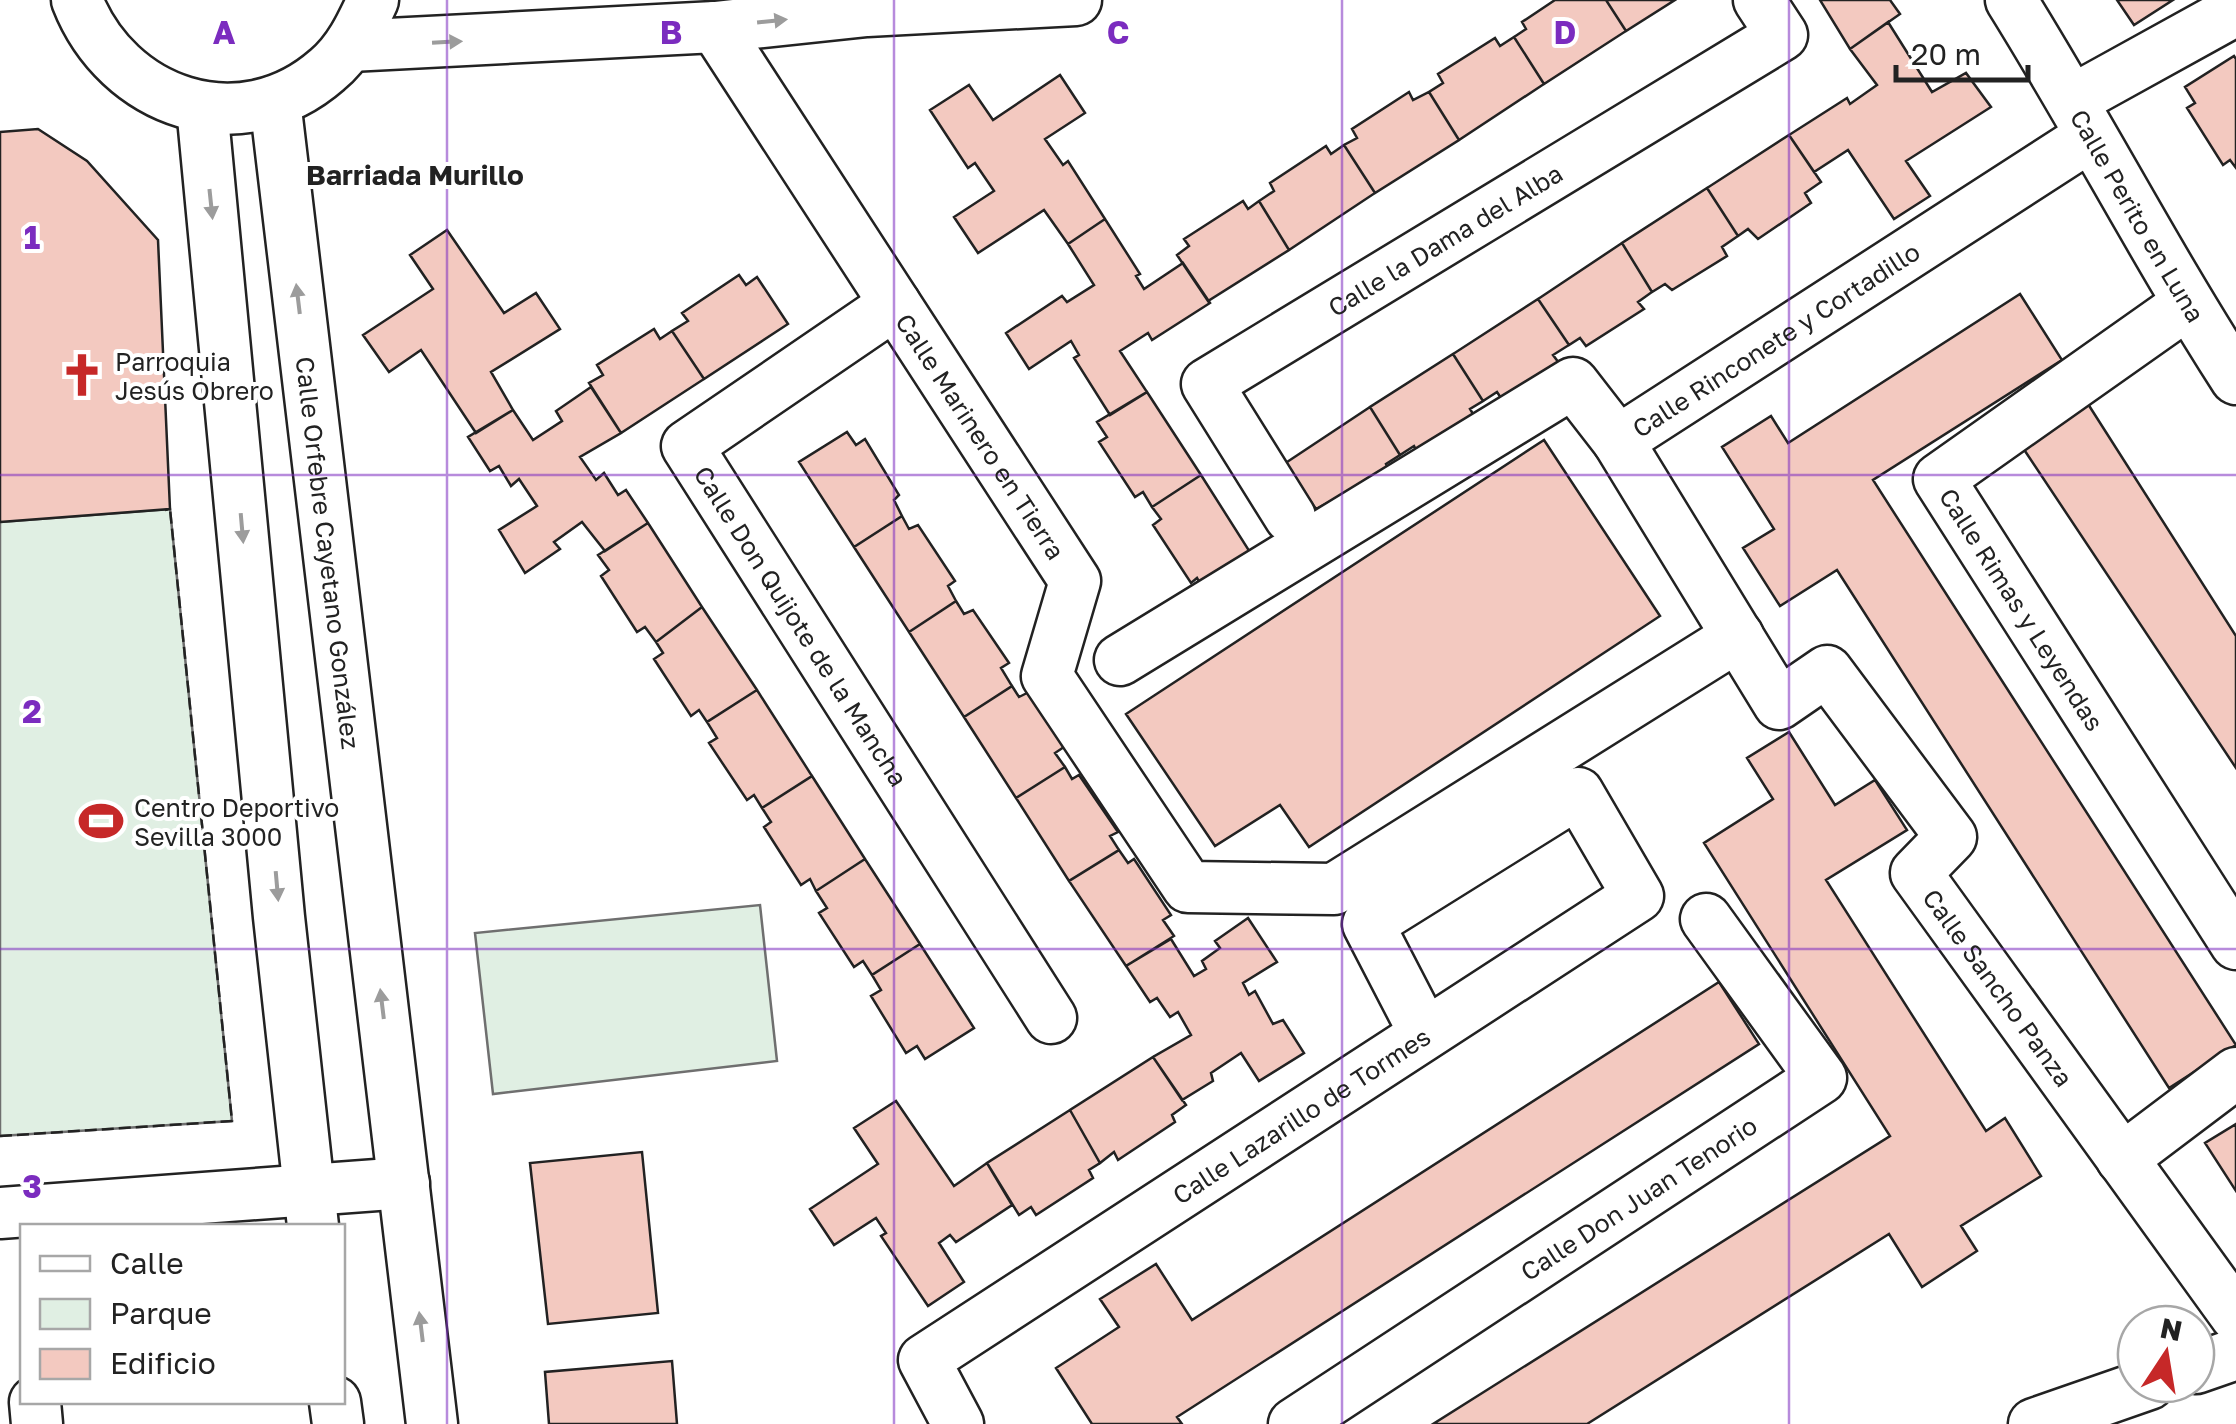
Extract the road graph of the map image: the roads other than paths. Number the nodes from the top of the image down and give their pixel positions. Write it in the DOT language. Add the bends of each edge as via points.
graph roads {
  1 [pos="77,0"];
  2 [pos="373,0"];
  3 [pos="1076,0"];
  4 [pos="1758,0"];
  5 [pos="2010,0"];
  6 [pos="2236,10"];
  7 [pos="714,28"];
  8 [pos="350,46"];
  9 [pos="275,101"];
  10 [pos="202,107"];
  11 [pos="2081,118"];
  12 [pos="894,304"];
  13 [pos="2187,304"];
  14 [pos="2236,379"];
  15 [pos="1618,441"];
  16 [pos="1290,516"];
  17 [pos="1738,636"];
  18 [pos="1120,660"];
  19 [pos="1706,920"];
  20 [pos="2236,944"];
  21 [pos="1051,1018"];
  22 [pos="1425,1034"];
  23 [pos="2236,1073"];
  24 [pos="2122,1159"];
  25 [pos="404,1183"];
  26 [pos="311,1209"];
  27 [pos="16,1217"];
  28 [pos="2236,1316"];
  29 [pos="2116,1395"];
  30 [pos="432,1424"];
  31 [pos="958,1424"];
  32 [pos="1294,1424"];
  33 [pos="2034,1424"];
  1 -- 10 [label="street" via="98,44 127,74 162,96"];
  2 -- 8 [label="street"];
  7 -- 3 [label="street, one-way" via="868,11"];
  4 -- 16 [label="street, Calle la Dama del Alba" via="1782,35 1207,384"];
  5 -- 11 [label="street, Calle Perito en Luna"];
  6 -- 11 [label="street, Calle Rinconete y Cortadillo"];
  8 -- 7 [label="street, one-way"];
  7 -- 12 [label="street, Calle Marinero en Tierra"];
  8 -- 9 [label="street" via="329,70"];
  9 -- 10 [label="street"];
  25 -- 9 [label="street, Calle Orfebre Cayetano González, one-way"];
  10 -- 26 [label="street, one-way"];
  11 -- 13 [label="street, Calle Perito en Luna"];
  11 -- 15 [label="street, Calle Rinconete y Cortadillo"];
  12 -- 17 [label="street, Calle Marinero en Tierra" via="1075,582 1047,676 1188,888 1334,889"];
  12 -- 21 [label="street, Calle Don Quijote de la Mancha" via="687,446"];
  13 -- 14 [label="street, Calle Perito en Luna"];
  13 -- 20 [label="street, Calle Rimas y Leyendas" via="1939,479"];
  15 -- 17 [label="street, Calle Sancho Panza"];
  15 -- 18 [label="street, Calle Rinconete y Cortadillo" via="1573,383"];
  17 -- 24 [label="street, Calle Sancho Panza" via="1779,704 1827,672 1951,837 1916,873"];
  19 -- 32 [label="street, Calle Don Juan Tenorio" via="1821,1078"];
  22 -- 22 [label="street, Calle Lazarillo de Tormes" via="1638,896 1578,793 1368,924"];
  22 -- 31 [label="street, Calle Lazarillo de Tormes" via="924,1360"];
  23 -- 24 [label="street"];
  24 -- 28 [label="street, Calle Sancho Panza"];
  25 -- 26 [label="street"];
  30 -- 25 [label="street, Calle Orfebre Cayetano González, one-way"];
  26 -- 27 [label="street"];
  29 -- 33 [label="street"];
}
